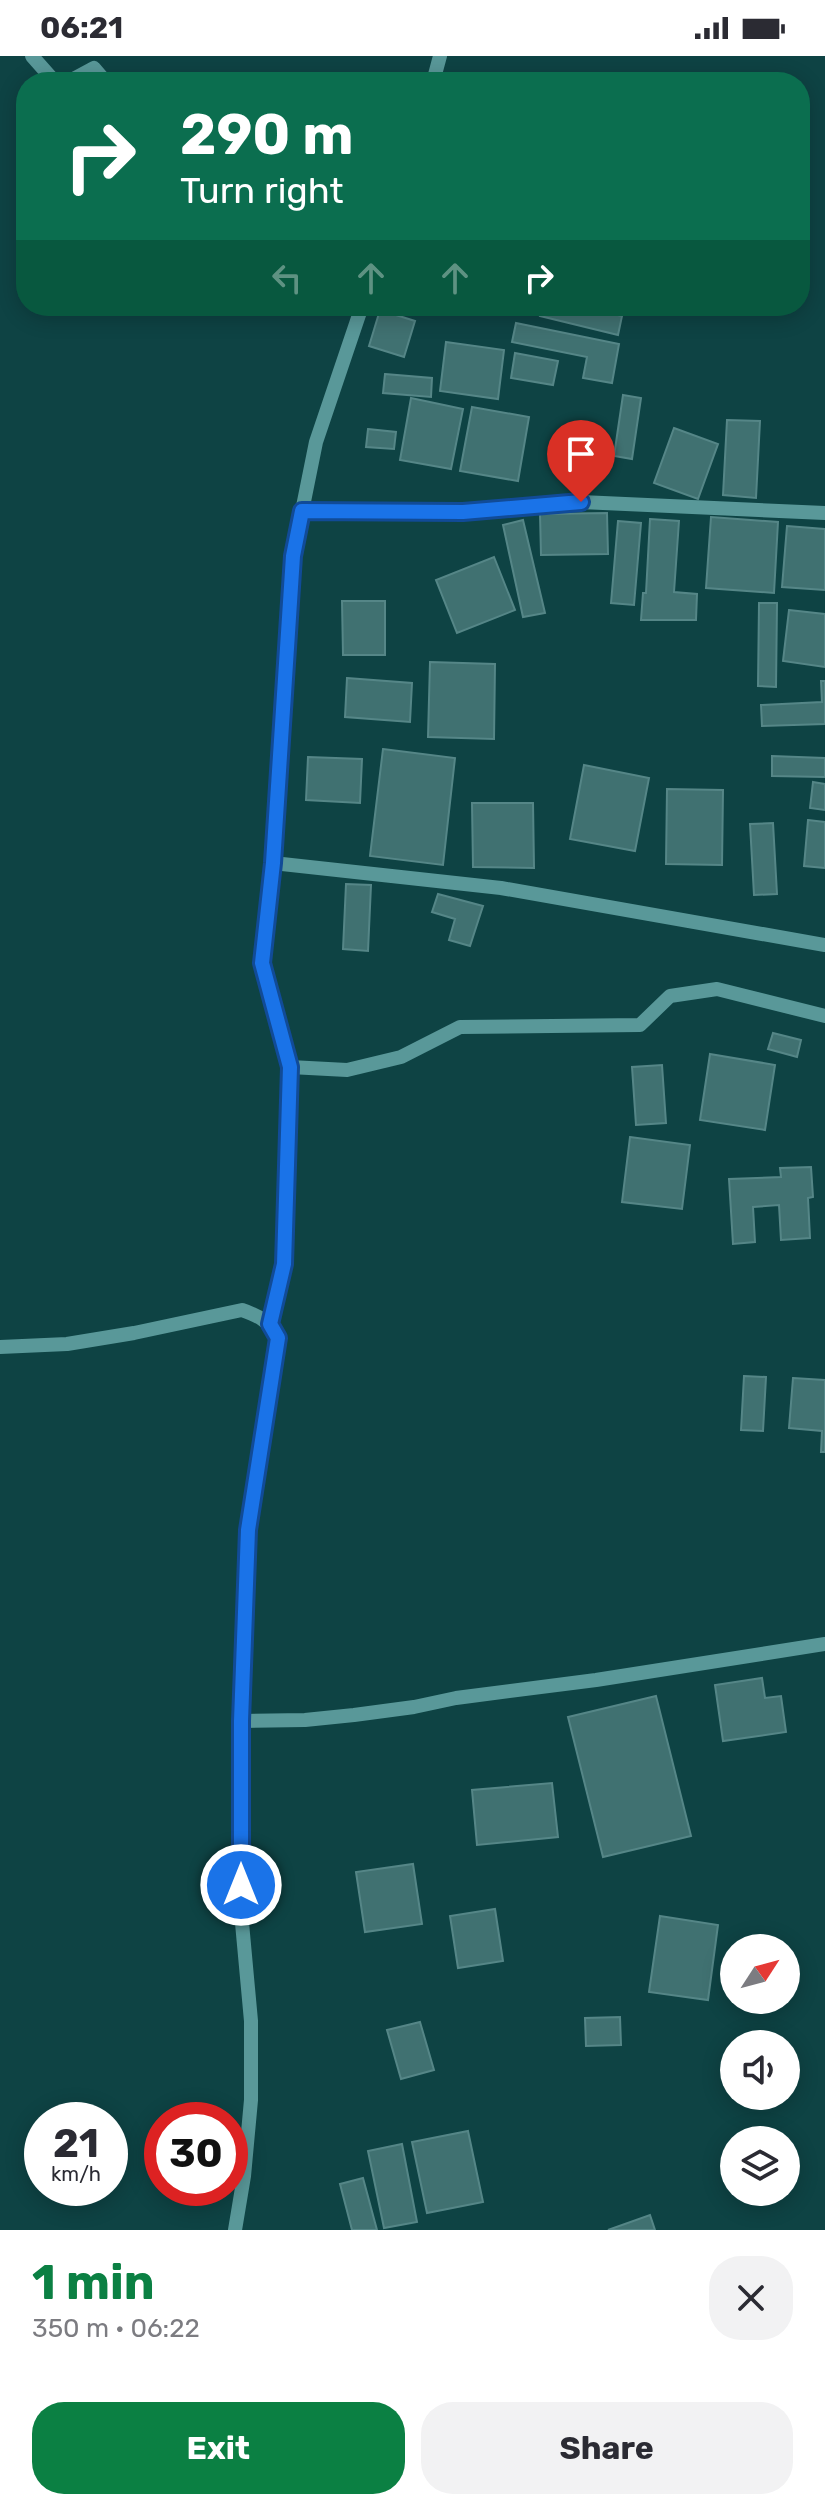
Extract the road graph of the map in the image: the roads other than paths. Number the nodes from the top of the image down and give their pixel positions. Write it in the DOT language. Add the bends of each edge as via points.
graph roads {
  1 [pos="32,56"];
  2 [pos="46,72"];
  3 [pos="359,316"];
  4 [pos="302,511"];
  5 [pos="825,513"];
  6 [pos="273,863"];
  7 [pos="825,945"];
  8 [pos="825,1016"];
  9 [pos="290,1067"];
  10 [pos="270,1324"];
  11 [pos="0,1347"];
  12 [pos="825,1644"];
  13 [pos="241,1721"];
  14 [pos="235,2230"];
  1 -- 2 [label="street"];
  3 -- 4 [label="street" via="316,442"];
  4 -- 5 [label="street" via="463,512 581,502"];
  4 -- 6 [label="street" via="293,556"];
  6 -- 7 [label="street" via="501,888"];
  6 -- 9 [label="street" via="262,963"];
  8 -- 9 [label="street" via="717,989 670,996 640,1025 460,1027 401,1057 347,1070"];
  9 -- 10 [label="street" via="284,1264"];
  10 -- 11 [label="street" via="242,1310 67,1344"];
  10 -- 13 [label="street" via="278,1338 248,1530"];
  12 -- 13 [label="street" via="354,1715"];
  13 -- 14 [label="street" via="241,1912 251,2021 251,2100"];
}
